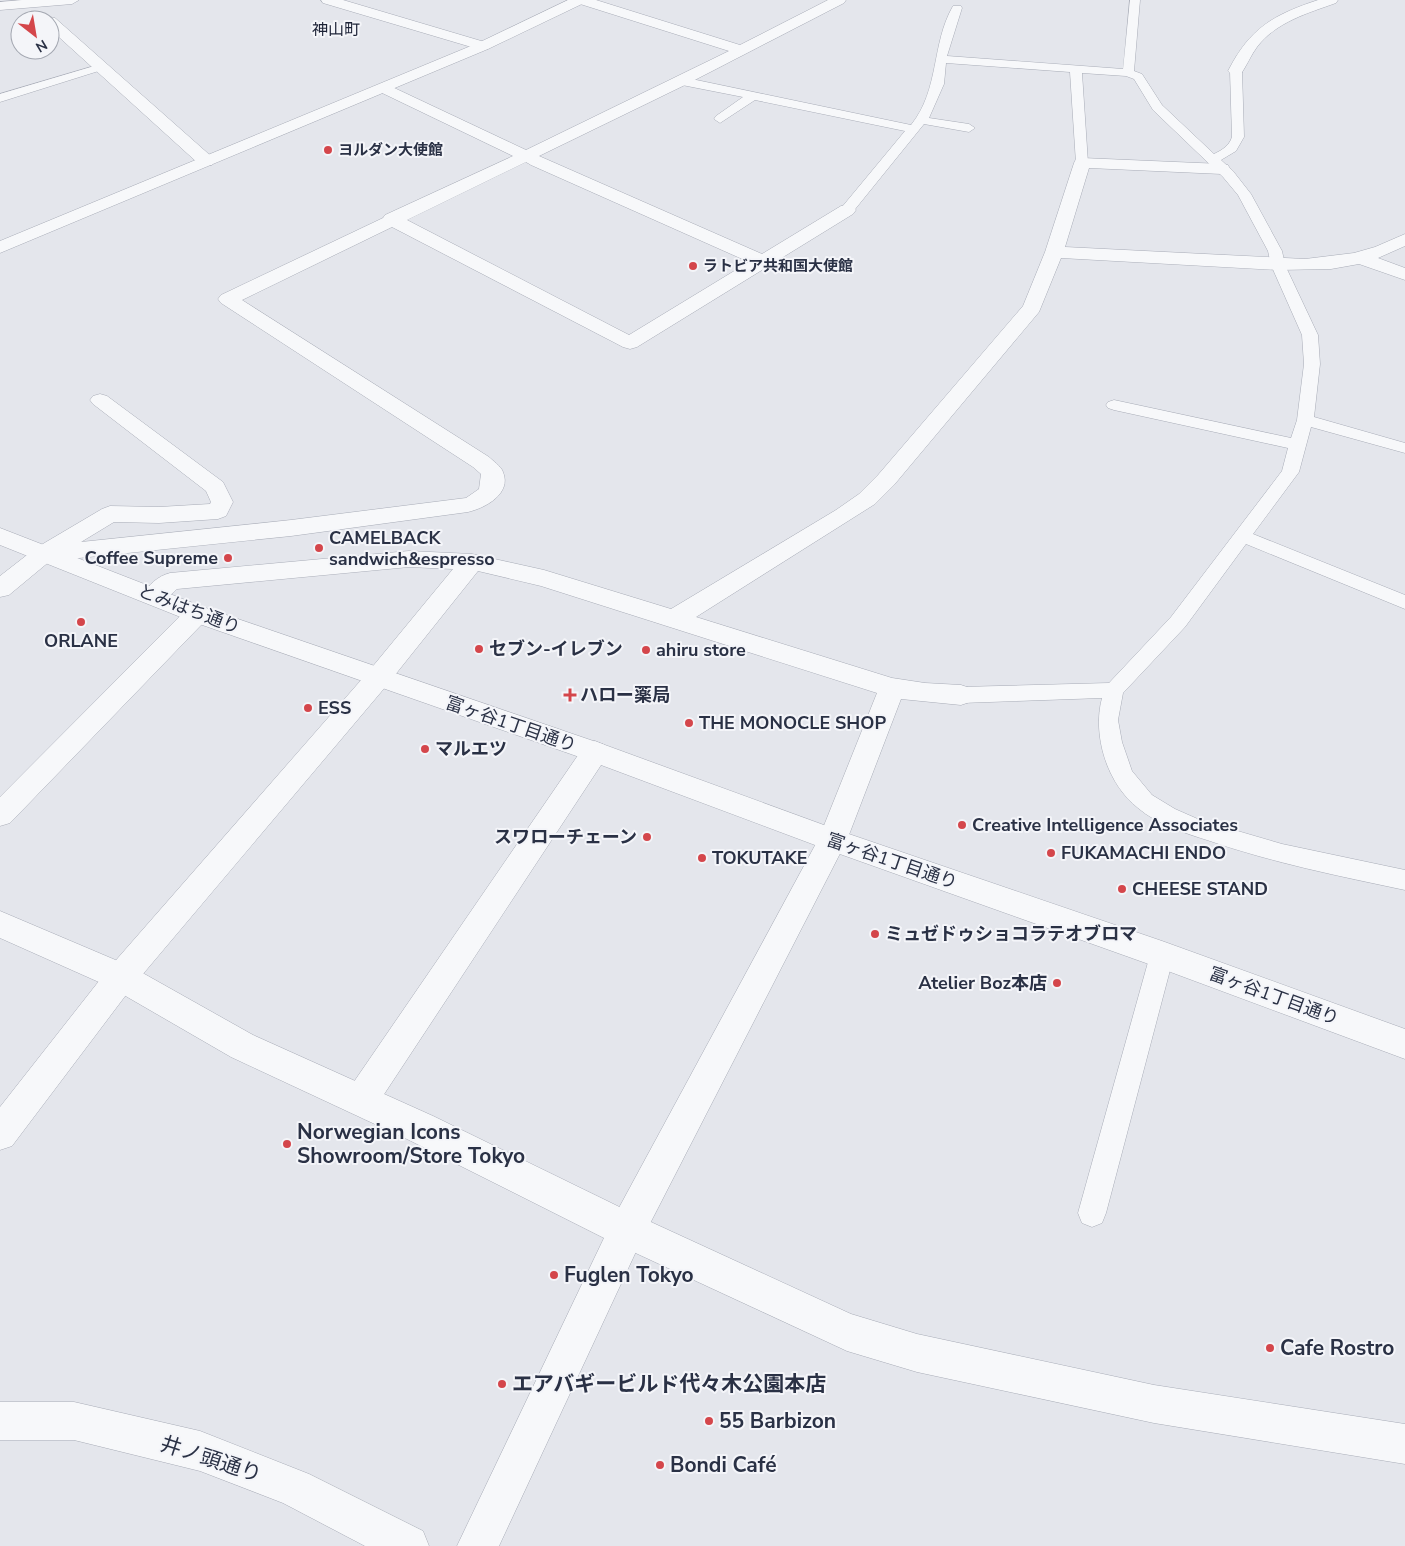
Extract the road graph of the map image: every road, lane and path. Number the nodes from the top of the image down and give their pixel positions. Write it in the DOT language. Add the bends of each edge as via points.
graph roads {
  1 [pos="72,0"];
  2 [pos="328,0"];
  3 [pos="581,0"];
  4 [pos="839,0"];
  5 [pos="1134,0"];
  6 [pos="1331,0"];
  7 [pos="32,4"];
  8 [pos="0,6"];
  9 [pos="957,8"];
  10 [pos="39,10"];
  11 [pos="60,29"];
  12 [pos="482,46"];
  13 [pos="742,50"];
  14 [pos="941,59"];
  15 [pos="101,67"];
  16 [pos="1076,69"];
  17 [pos="1236,71"];
  18 [pos="1128,73"];
  19 [pos="682,81"];
  20 [pos="383,88"];
  21 [pos="753,96"];
  22 [pos="0,98"];
  23 [pos="720,119"];
  24 [pos="917,125"];
  25 [pos="969,128"];
  26 [pos="526,155"];
  27 [pos="206,160"];
  28 [pos="1082,163"];
  29 [pos="1217,164"];
  30 [pos="848,210"];
  31 [pos="391,219"];
  32 [pos="1405,239"];
  33 [pos="0,248"];
  34 [pos="1054,252"];
  35 [pos="1361,258"];
  36 [pos="763,261"];
  37 [pos="1278,264"];
  38 [pos="1405,274"];
  39 [pos="100,400"];
  40 [pos="1114,405"];
  41 [pos="1305,420"];
  42 [pos="1298,445"];
  43 [pos="1405,448"];
  44 [pos="0,536"];
  45 [pos="1242,536"];
  46 [pos="44,554"];
  47 [pos="472,562"];
  48 [pos="0,590"];
  49 [pos="154,596"];
  50 [pos="1405,602"];
  51 [pos="197,614"];
  52 [pos="676,618"];
  53 [pos="378,678"];
  54 [pos="892,688"];
  55 [pos="1114,690"];
  56 [pos="961,695"];
  57 [pos="595,752"];
  58 [pos="0,814"];
  59 [pos="833,840"];
  60 [pos="1405,880"];
  61 [pos="0,924"];
  62 [pos="1162,956"];
  63 [pos="121,977"];
  64 [pos="1405,1044"];
  65 [pos="361,1100"];
  66 [pos="0,1134"];
  67 [pos="1092,1214"];
  68 [pos="627,1230"];
  69 [pos="0,1421"];
  70 [pos="1405,1444"];
  71 [pos="408,1546"];
  72 [pos="478,1546"];
  1 -- 7 [label="street"];
  2 -- 12 [label="street"];
  3 -- 12 [label="street"];
  3 -- 13 [label="street"];
  4 -- 13 [label="street"];
  5 -- 18 [label="lane"];
  6 -- 17 [label="street" via="1272,23 1255,39"];
  7 -- 8 [label="street"];
  7 -- 10 [label="street"];
  9 -- 14 [label="lane"];
  11 -- 15 [label="street"];
  12 -- 20 [label="street"];
  13 -- 19 [label="street"];
  14 -- 16 [label="lane"];
  14 -- 24 [label="lane" via="938,84"];
  15 -- 22 [label="lane"];
  15 -- 27 [label="street"];
  16 -- 18 [label="lane"];
  16 -- 28 [label="lane"];
  17 -- 29 [label="lane" via="1237,144"];
  18 -- 29 [label="lane" via="1138,77 1157,107"];
  19 -- 21 [label="lane"];
  19 -- 26 [label="street"];
  20 -- 26 [label="street"];
  20 -- 27 [label="street"];
  21 -- 23 [label="lane"];
  21 -- 24 [label="lane"];
  24 -- 25 [label="lane"];
  24 -- 30 [label="lane"];
  26 -- 31 [label="street"];
  26 -- 36 [label="street"];
  27 -- 33 [label="street"];
  28 -- 29 [label="street"];
  28 -- 34 [label="street"];
  29 -- 37 [label="lane" via="1244,194 1262,224"];
  30 -- 36 [label="street"];
  31 -- 36 [label="street" via="630,343"];
  31 -- 46 [label="street" via="228,299 481,462 492,472 494,482 487,496 468,505 291,528"];
  32 -- 35 [label="street"];
  34 -- 37 [label="street"];
  34 -- 52 [label="street" via="1032,308 886,480 844,515"];
  35 -- 37 [label="street" via="1323,264"];
  35 -- 38 [label="street"];
  37 -- 41 [label="lane" via="1310,335 1312,364"];
  39 -- 46 [label="street" via="215,487 222,502 218,511 110,514"];
  40 -- 42 [label="lane"];
  41 -- 42 [label="lane"];
  41 -- 43 [label="lane"];
  42 -- 45 [label="lane" via="1290,472"];
  44 -- 46 [label="street, とみはち通り"];
  45 -- 50 [label="lane"];
  45 -- 55 [label="lane" via="1178,622"];
  46 -- 48 [label="street"];
  46 -- 49 [label="street, とみはち通り"];
  47 -- 49 [label="street" via="409,559 170,581"];
  47 -- 52 [label="street" via="544,578"];
  47 -- 53 [label="street"];
  49 -- 51 [label="street, とみはち通り"];
  51 -- 53 [label="street, とみはち通り"];
  51 -- 58 [label="street"];
  52 -- 54 [label="street"];
  53 -- 57 [label="street, 富ヶ谷1丁目通り"];
  53 -- 63 [label="street"];
  54 -- 56 [label="street"];
  54 -- 59 [label="street"];
  55 -- 56 [label="lane"];
  55 -- 60 [label="lane" via="1108,718 1112,741 1121,771 1144,801 1189,825 1231,840 1280,854"];
  57 -- 59 [label="street, 富ヶ谷1丁目通り"];
  57 -- 65 [label="street"];
  59 -- 62 [label="street, 富ヶ谷1丁目通り"];
  59 -- 68 [label="street"];
  61 -- 63 [label="street"];
  62 -- 64 [label="street, 富ヶ谷1丁目通り"];
  62 -- 67 [label="lane"];
  63 -- 65 [label="street" via="242,1046"];
  63 -- 66 [label="street"];
  65 -- 68 [label="street"];
  68 -- 70 [label="street" via="847,1332 917,1353 1154,1404"];
  68 -- 72 [label="street"];
  69 -- 71 [label="street, 井ノ頭通り" via="74,1421 200,1451 295,1488"];
}
